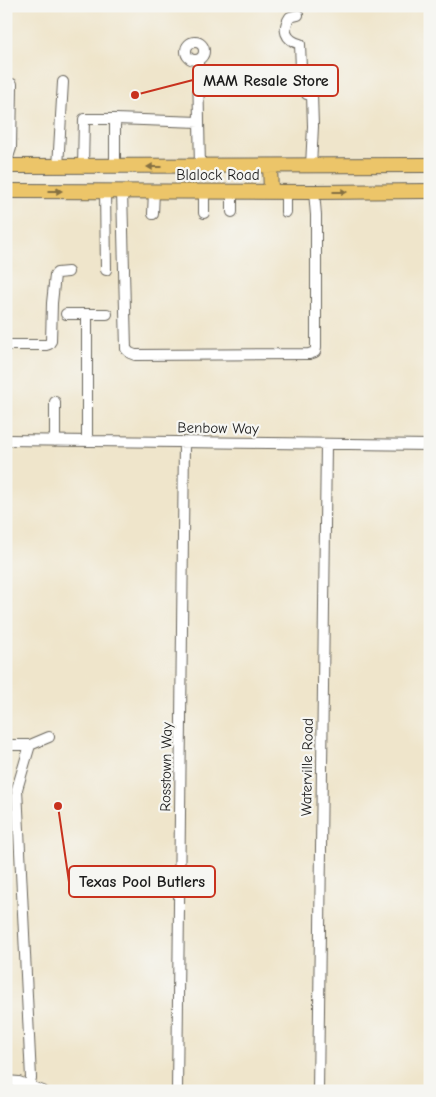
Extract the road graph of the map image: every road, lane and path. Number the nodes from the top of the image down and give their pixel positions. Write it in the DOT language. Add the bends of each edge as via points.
graph roads {
  1 [pos="298,15"];
  2 [pos="205,56"];
  3 [pos="63,82"];
  4 [pos="12,84"];
  5 [pos="115,119"];
  6 [pos="199,122"];
  7 [pos="6,157"];
  8 [pos="430,165"];
  9 [pos="6,166"];
  10 [pos="200,166"];
  11 [pos="270,166"];
  12 [pos="311,166"];
  13 [pos="58,167"];
  14 [pos="83,167"];
  15 [pos="115,167"];
  16 [pos="6,191"];
  17 [pos="105,191"];
  18 [pos="122,191"];
  19 [pos="154,191"];
  20 [pos="204,191"];
  21 [pos="430,191"];
  22 [pos="232,192"];
  23 [pos="270,192"];
  24 [pos="286,192"];
  25 [pos="314,192"];
  26 [pos="232,212"];
  27 [pos="286,212"];
  28 [pos="204,213"];
  29 [pos="153,214"];
  30 [pos="106,270"];
  31 [pos="68,272"];
  32 [pos="66,314"];
  33 [pos="87,314"];
  34 [pos="107,314"];
  35 [pos="6,345"];
  36 [pos="56,402"];
  37 [pos="6,440"];
  38 [pos="55,441"];
  39 [pos="87,441"];
  40 [pos="184,443"];
  41 [pos="326,444"];
  42 [pos="430,445"];
  43 [pos="48,737"];
  44 [pos="30,744"];
  45 [pos="6,745"];
  46 [pos="6,1081"];
  47 [pos="29,1086"];
  48 [pos="43,1091"];
  49 [pos="178,1091"];
  50 [pos="318,1091"];
  1 -- 12 [label="street" via="290,17 286,31 290,40 300,44 301,69 307,94 312,95"];
  2 -- 6 [label="street"];
  3 -- 13 [label="street"];
  4 -- 7 [label="street" via="12,148"];
  5 -- 6 [label="street"];
  5 -- 14 [label="street" via="84,119"];
  5 -- 15 [label="street"];
  6 -- 10 [label="street"];
  8 -- 12 [label="main road, Blalock Road"];
  9 -- 13 [label="main road, Blalock Road"];
  10 -- 11 [label="main road, Blalock Road"];
  10 -- 15 [label="main road, Blalock Road, one-way"];
  11 -- 12 [label="main road, Blalock Road"];
  11 -- 23 [label="main road"];
  13 -- 14 [label="main road, Blalock Road"];
  14 -- 15 [label="main road, Blalock Road"];
  15 -- 18 [label="main road"];
  16 -- 17 [label="main road, Blalock Road, one-way"];
  17 -- 18 [label="main road, Blalock Road"];
  17 -- 30 [label="street"];
  18 -- 19 [label="main road, Blalock Road"];
  18 -- 25 [label="street" via="126,349 135,355 315,352"];
  19 -- 20 [label="main road, Blalock Road"];
  19 -- 29 [label="street"];
  20 -- 22 [label="main road, Blalock Road"];
  20 -- 28 [label="street"];
  25 -- 21 [label="main road, Blalock Road, one-way"];
  22 -- 23 [label="main road, Blalock Road"];
  22 -- 26 [label="street"];
  23 -- 24 [label="main road, Blalock Road"];
  24 -- 25 [label="main road, Blalock Road"];
  24 -- 27 [label="street"];
  31 -- 35 [label="street" via="55,275 50,344"];
  32 -- 33 [label="street"];
  33 -- 34 [label="street"];
  33 -- 39 [label="street"];
  36 -- 38 [label="street"];
  37 -- 38 [label="street, Benbow Way"];
  38 -- 39 [label="street, Benbow Way"];
  39 -- 40 [label="street, Benbow Way"];
  40 -- 41 [label="street, Benbow Way"];
  40 -- 49 [label="street, Rosstown Way"];
  41 -- 42 [label="street, Benbow Way"];
  41 -- 50 [label="street, Waterville Road"];
  43 -- 44 [label="street"];
  44 -- 45 [label="street"];
  44 -- 47 [label="street" via="17,789"];
  46 -- 47 [label="street"];
  47 -- 48 [label="street"];
}
